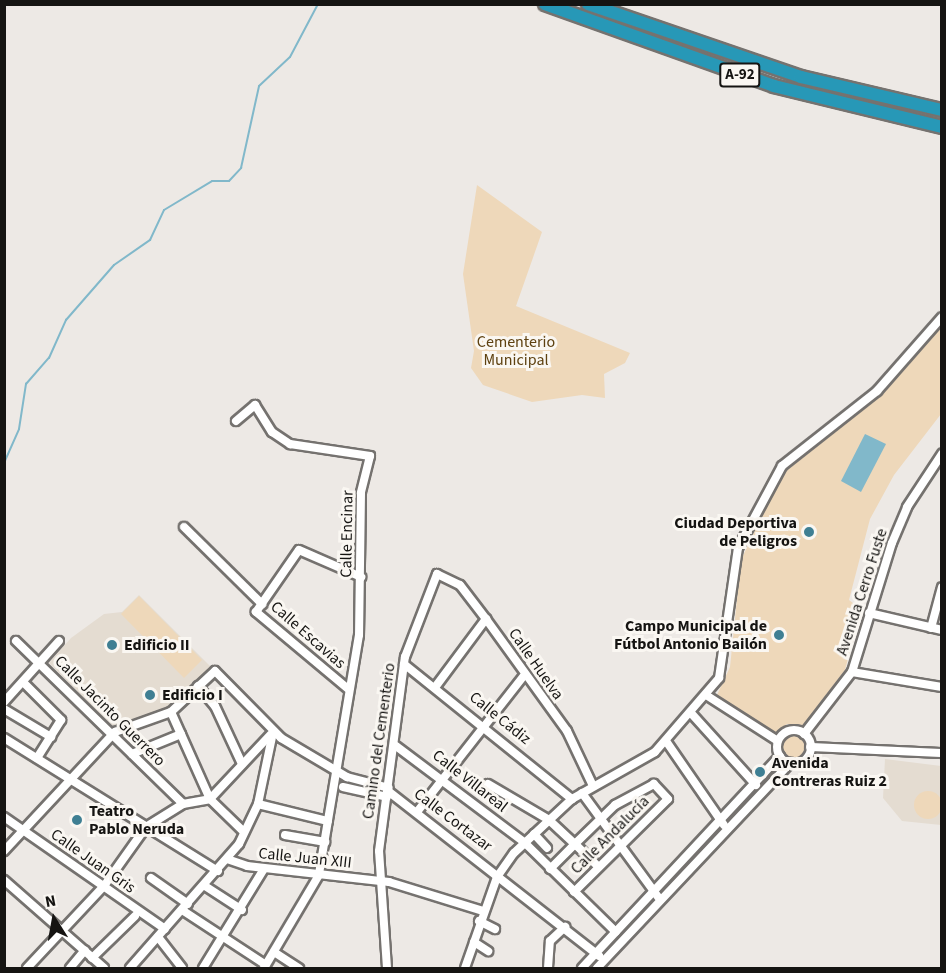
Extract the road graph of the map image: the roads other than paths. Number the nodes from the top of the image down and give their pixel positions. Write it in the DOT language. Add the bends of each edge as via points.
graph roads {
  1 [pos="544,4"];
  2 [pos="588,4"];
  3 [pos="942,110"];
  4 [pos="942,127"];
  5 [pos="942,317"];
  6 [pos="236,421"];
  7 [pos="942,454"];
  8 [pos="184,527"];
  9 [pos="437,574"];
  10 [pos="361,577"];
  11 [pos="942,587"];
  12 [pos="262,604"];
  13 [pos="869,613"];
  14 [pos="486,619"];
  15 [pos="931,628"];
  16 [pos="942,630"];
  17 [pos="59,641"];
  18 [pos="16,642"];
  19 [pos="40,663"];
  20 [pos="404,664"];
  21 [pos="852,672"];
  22 [pos="524,677"];
  23 [pos="22,682"];
  24 [pos="436,686"];
  25 [pos="198,687"];
  26 [pos="942,687"];
  27 [pos="347,688"];
  28 [pos="706,695"];
  29 [pos="4,702"];
  30 [pos="4,709"];
  31 [pos="171,712"];
  32 [pos="691,713"];
  33 [pos="485,724"];
  34 [pos="273,732"];
  35 [pos="181,734"];
  36 [pos="804,734"];
  37 [pos="112,735"];
  38 [pos="51,736"];
  39 [pos="4,738"];
  40 [pos="666,741"];
  41 [pos="778,741"];
  42 [pos="396,746"];
  43 [pos="810,747"];
  44 [pos="942,753"];
  45 [pos="132,754"];
  46 [pos="780,756"];
  47 [pos="37,758"];
  48 [pos="790,763"];
  49 [pos="242,764"];
  50 [pos="336,771"];
  51 [pos="443,778"];
  52 [pos="69,779"];
  53 [pos="488,784"];
  54 [pos="756,785"];
  55 [pos="593,786"];
  56 [pos="343,788"];
  57 [pos="388,792"];
  58 [pos="582,793"];
  59 [pos="210,799"];
  60 [pos="572,799"];
  61 [pos="183,804"];
  62 [pos="258,804"];
  63 [pos="417,812"];
  64 [pos="4,817"];
  65 [pos="600,818"];
  66 [pos="549,820"];
  67 [pos="328,821"];
  68 [pos="722,822"];
  69 [pos="146,827"];
  70 [pos="23,830"];
  71 [pos="242,830"];
  72 [pos="730,831"];
  73 [pos="534,834"];
  74 [pos="285,835"];
  75 [pos="325,842"];
  76 [pos="525,843"];
  77 [pos="575,844"];
  78 [pos="620,846"];
  79 [pos="547,848"];
  80 [pos="4,851"];
  81 [pos="227,859"];
  82 [pos="599,867"];
  83 [pos="264,869"];
  84 [pos="550,869"];
  85 [pos="218,871"];
  86 [pos="499,873"];
  87 [pos="319,875"];
  88 [pos="151,878"];
  89 [pos="4,880"];
  90 [pos="380,881"];
  91 [pos="104,886"];
  92 [pos="205,886"];
  93 [pos="574,892"];
  94 [pos="655,893"];
  95 [pos="662,901"];
  96 [pos="185,907"];
  97 [pos="242,910"];
  98 [pos="483,911"];
  99 [pos="134,915"];
  100 [pos="480,921"];
  101 [pos="565,927"];
  102 [pos="62,929"];
  103 [pos="165,929"];
  104 [pos="495,929"];
  105 [pos="616,932"];
  106 [pos="158,937"];
  107 [pos="224,938"];
  108 [pos="474,942"];
  109 [pos="85,950"];
  110 [pos="488,951"];
  111 [pos="274,952"];
  112 [pos="596,953"];
  113 [pos="92,958"];
  114 [pos="604,960"];
  115 [pos="31,967"];
  116 [pos="207,967"];
  117 [pos="265,967"];
  118 [pos="70,969"];
  119 [pos="104,969"];
  120 [pos="130,969"];
  121 [pos="182,969"];
  122 [pos="299,969"];
  123 [pos="387,969"];
  124 [pos="465,969"];
  125 [pos="548,969"];
  126 [pos="582,969"];
  127 [pos="597,969"];
  1 -- 4 [label="highway, A-92" via="774,86"];
  2 -- 3 [label="highway, A-92" via="801,77"];
  5 -- 28 [label="street" via="877,392 782,466 770,484 738,548 724,660"];
  6 -- 10 [label="street, Calle Encinar" via="255,405 272,432 290,444 370,456 361,494"];
  7 -- 13 [label="street, Avenida Cerro Fuste" via="907,507"];
  8 -- 12 [label="street, Calle Escavias"];
  9 -- 14 [label="street, Calle Huelva" via="460,585"];
  9 -- 20 [label="street, Camino del Cementerio"];
  10 -- 12 [label="street" via="299,550"];
  10 -- 27 [label="street, Calle Encinar" via="359,635"];
  11 -- 15 [label="street"];
  12 -- 27 [label="street, Calle Escavias" via="256,612"];
  13 -- 15 [label="street"];
  13 -- 21 [label="street, Avenida Cerro Fuste"];
  14 -- 22 [label="street, Calle Huelva"];
  14 -- 24 [label="street"];
  15 -- 16 [label="street"];
  17 -- 19 [label="street"];
  18 -- 19 [label="street, Calle Jacinto Guerrero"];
  19 -- 23 [label="street"];
  19 -- 37 [label="street, Calle Jacinto Guerrero"];
  20 -- 24 [label="street, Calle Cádiz"];
  20 -- 42 [label="street, Camino del Cementerio"];
  21 -- 26 [label="street"];
  21 -- 36 [label="street, Avenida Cerro Fuste"];
  22 -- 33 [label="street"];
  22 -- 55 [label="street, Calle Huelva" via="567,731"];
  23 -- 29 [label="street"];
  23 -- 38 [label="street" via="61,720"];
  24 -- 33 [label="street, Calle Cádiz"];
  25 -- 31 [label="street"];
  25 -- 34 [label="street" via="215,671"];
  25 -- 49 [label="street" via="215,706"];
  27 -- 50 [label="street, Calle Encinar"];
  28 -- 32 [label="street"];
  28 -- 41 [label="street"];
  30 -- 38 [label="street"];
  31 -- 35 [label="street"];
  31 -- 37 [label="street"];
  32 -- 40 [label="street"];
  32 -- 54 [label="street"];
  33 -- 51 [label="street"];
  33 -- 60 [label="street, Calle Cádiz"];
  34 -- 49 [label="street"];
  34 -- 50 [label="street"];
  34 -- 62 [label="street"];
  35 -- 45 [label="street"];
  35 -- 59 [label="street"];
  36 -- 41 [label="street" via="790,731"];
  36 -- 43 [label="street"];
  37 -- 45 [label="street, Calle Jacinto Guerrero"];
  37 -- 52 [label="street"];
  38 -- 47 [label="street"];
  39 -- 47 [label="street"];
  40 -- 55 [label="street"];
  40 -- 68 [label="street"];
  41 -- 46 [label="street"];
  42 -- 51 [label="street, Calle Villareal"];
  42 -- 57 [label="street, Camino del Cementerio"];
  43 -- 44 [label="street"];
  43 -- 48 [label="street" via="803,761"];
  45 -- 61 [label="street, Calle Jacinto Guerrero"];
  46 -- 48 [label="street"];
  46 -- 54 [label="street"];
  47 -- 52 [label="street"];
  48 -- 72 [label="street"];
  49 -- 59 [label="street"];
  50 -- 57 [label="street"];
  50 -- 67 [label="street, Calle Encinar"];
  51 -- 63 [label="street"];
  51 -- 76 [label="street, Calle Villareal"];
  52 -- 69 [label="street"];
  52 -- 70 [label="street"];
  53 -- 66 [label="street"];
  54 -- 68 [label="street"];
  55 -- 58 [label="street"];
  56 -- 57 [label="street"];
  57 -- 63 [label="street, Calle Cortazar"];
  57 -- 90 [label="street, Camino del Cementerio"];
  58 -- 60 [label="street"];
  58 -- 65 [label="street"];
  59 -- 61 [label="street"];
  59 -- 71 [label="street"];
  60 -- 66 [label="street"];
  61 -- 69 [label="street"];
  62 -- 67 [label="street"];
  62 -- 71 [label="street"];
  63 -- 86 [label="street, Calle Cortazar"];
  64 -- 70 [label="street, Calle Juan Gris"];
  65 -- 77 [label="street"];
  65 -- 78 [label="street"];
  65 -- 78 [label="street, Calle Andalucía" via="654,784 668,799"];
  66 -- 73 [label="street"];
  66 -- 77 [label="street"];
  67 -- 75 [label="street, Calle Encinar"];
  68 -- 72 [label="street"];
  68 -- 94 [label="street"];
  69 -- 85 [label="street"];
  69 -- 91 [label="street"];
  70 -- 80 [label="street"];
  70 -- 91 [label="street, Calle Juan Gris"];
  71 -- 81 [label="street"];
  72 -- 95 [label="street"];
  73 -- 76 [label="street"];
  73 -- 79 [label="street"];
  74 -- 75 [label="street"];
  75 -- 87 [label="street, Calle Encinar"];
  76 -- 84 [label="street, Calle Villareal"];
  76 -- 86 [label="street"];
  77 -- 82 [label="street"];
  77 -- 84 [label="street"];
  78 -- 82 [label="street, Calle Andalucía"];
  78 -- 94 [label="street"];
  81 -- 83 [label="street, Calle Juan XIII"];
  81 -- 85 [label="street"];
  82 -- 93 [label="street, Calle Andalucía"];
  83 -- 87 [label="street, Calle Juan XIII"];
  83 -- 97 [label="street"];
  84 -- 93 [label="street, Calle Villareal"];
  85 -- 92 [label="street"];
  86 -- 98 [label="street"];
  86 -- 101 [label="street, Calle Cortazar"];
  87 -- 90 [label="street, Calle Juan XIII"];
  87 -- 111 [label="street, Calle Encinar"];
  88 -- 96 [label="street"];
  89 -- 102 [label="street"];
  90 -- 98 [label="street, Calle Juan XIII"];
  90 -- 123 [label="street, Camino del Cementerio"];
  91 -- 102 [label="street"];
  91 -- 103 [label="street, Calle Juan Gris"];
  92 -- 96 [label="street"];
  92 -- 97 [label="street"];
  93 -- 105 [label="street, Calle Villareal"];
  94 -- 95 [label="street"];
  94 -- 105 [label="street"];
  95 -- 114 [label="street"];
  96 -- 103 [label="street"];
  96 -- 107 [label="street"];
  97 -- 107 [label="street"];
  98 -- 100 [label="street"];
  99 -- 113 [label="street"];
  100 -- 104 [label="street"];
  100 -- 108 [label="street"];
  101 -- 112 [label="street, Calle Cortazar"];
  101 -- 125 [label="street" via="550,940"];
  102 -- 109 [label="street"];
  102 -- 115 [label="street"];
  103 -- 106 [label="street"];
  105 -- 112 [label="street"];
  106 -- 120 [label="street"];
  106 -- 121 [label="street"];
  107 -- 116 [label="street"];
  107 -- 117 [label="street"];
  108 -- 110 [label="street"];
  108 -- 124 [label="street"];
  109 -- 113 [label="street"];
  109 -- 118 [label="street"];
  111 -- 117 [label="street, Calle Encinar"];
  111 -- 122 [label="street"];
  112 -- 114 [label="street, Calle Cortazar"];
  112 -- 126 [label="street"];
  113 -- 119 [label="street"];
  114 -- 127 [label="street"];
}
